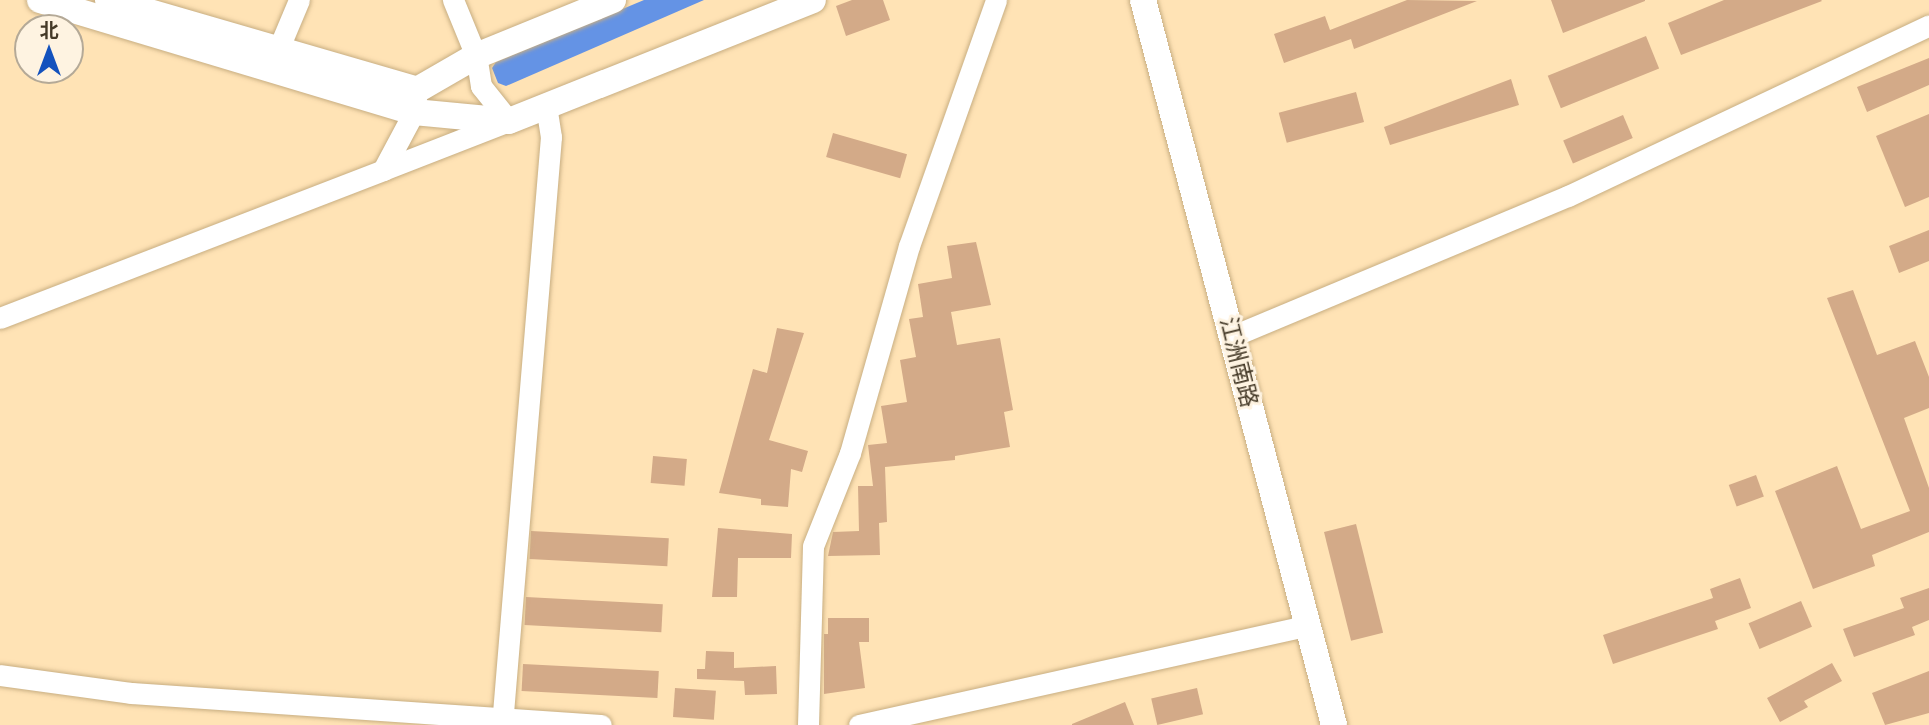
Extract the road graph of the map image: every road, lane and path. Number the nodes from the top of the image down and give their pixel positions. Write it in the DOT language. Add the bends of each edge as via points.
graph roads {
  1 [pos="40,0"];
  2 [pos="108,0"];
  3 [pos="299,0"];
  4 [pos="453,0"];
  5 [pos="613,0"];
  6 [pos="813,0"];
  7 [pos="996,0"];
  8 [pos="1143,0"];
  9 [pos="1929,25"];
  10 [pos="278,50"];
  11 [pos="476,56"];
  12 [pos="415,101"];
  13 [pos="546,107"];
  14 [pos="509,121"];
  15 [pos="383,170"];
  16 [pos="0,318"];
  17 [pos="1233,336"];
  18 [pos="1306,626"];
  19 [pos="0,675"];
  20 [pos="503,722"];
  21 [pos="601,725"];
  22 [pos="808,725"];
  23 [pos="859,725"];
  24 [pos="1334,725"];
  1 -- 12 [label="main road"];
  2 -- 10 [label="main road"];
  3 -- 10 [label="street"];
  4 -- 11 [label="street"];
  5 -- 11 [label="main road"];
  6 -- 13 [label="main road"];
  7 -- 22 [label="street" via="909,246 849,453 813,546"];
  8 -- 17 [label="main road, 江洲南路"];
  9 -- 17 [label="street" via="1568,196"];
  10 -- 12 [label="main road"];
  11 -- 12 [label="main road"];
  11 -- 14 [label="street" via="481,86"];
  12 -- 14 [label="main road"];
  12 -- 15 [label="street"];
  13 -- 14 [label="main road"];
  13 -- 20 [label="street" via="551,137"];
  14 -- 15 [label="street"];
  15 -- 16 [label="street"];
  17 -- 18 [label="main road, 江洲南路"];
  18 -- 23 [label="street"];
  18 -- 24 [label="main road, 江洲南路"];
  19 -- 20 [label="street" via="131,692"];
  20 -- 21 [label="street"];
}
